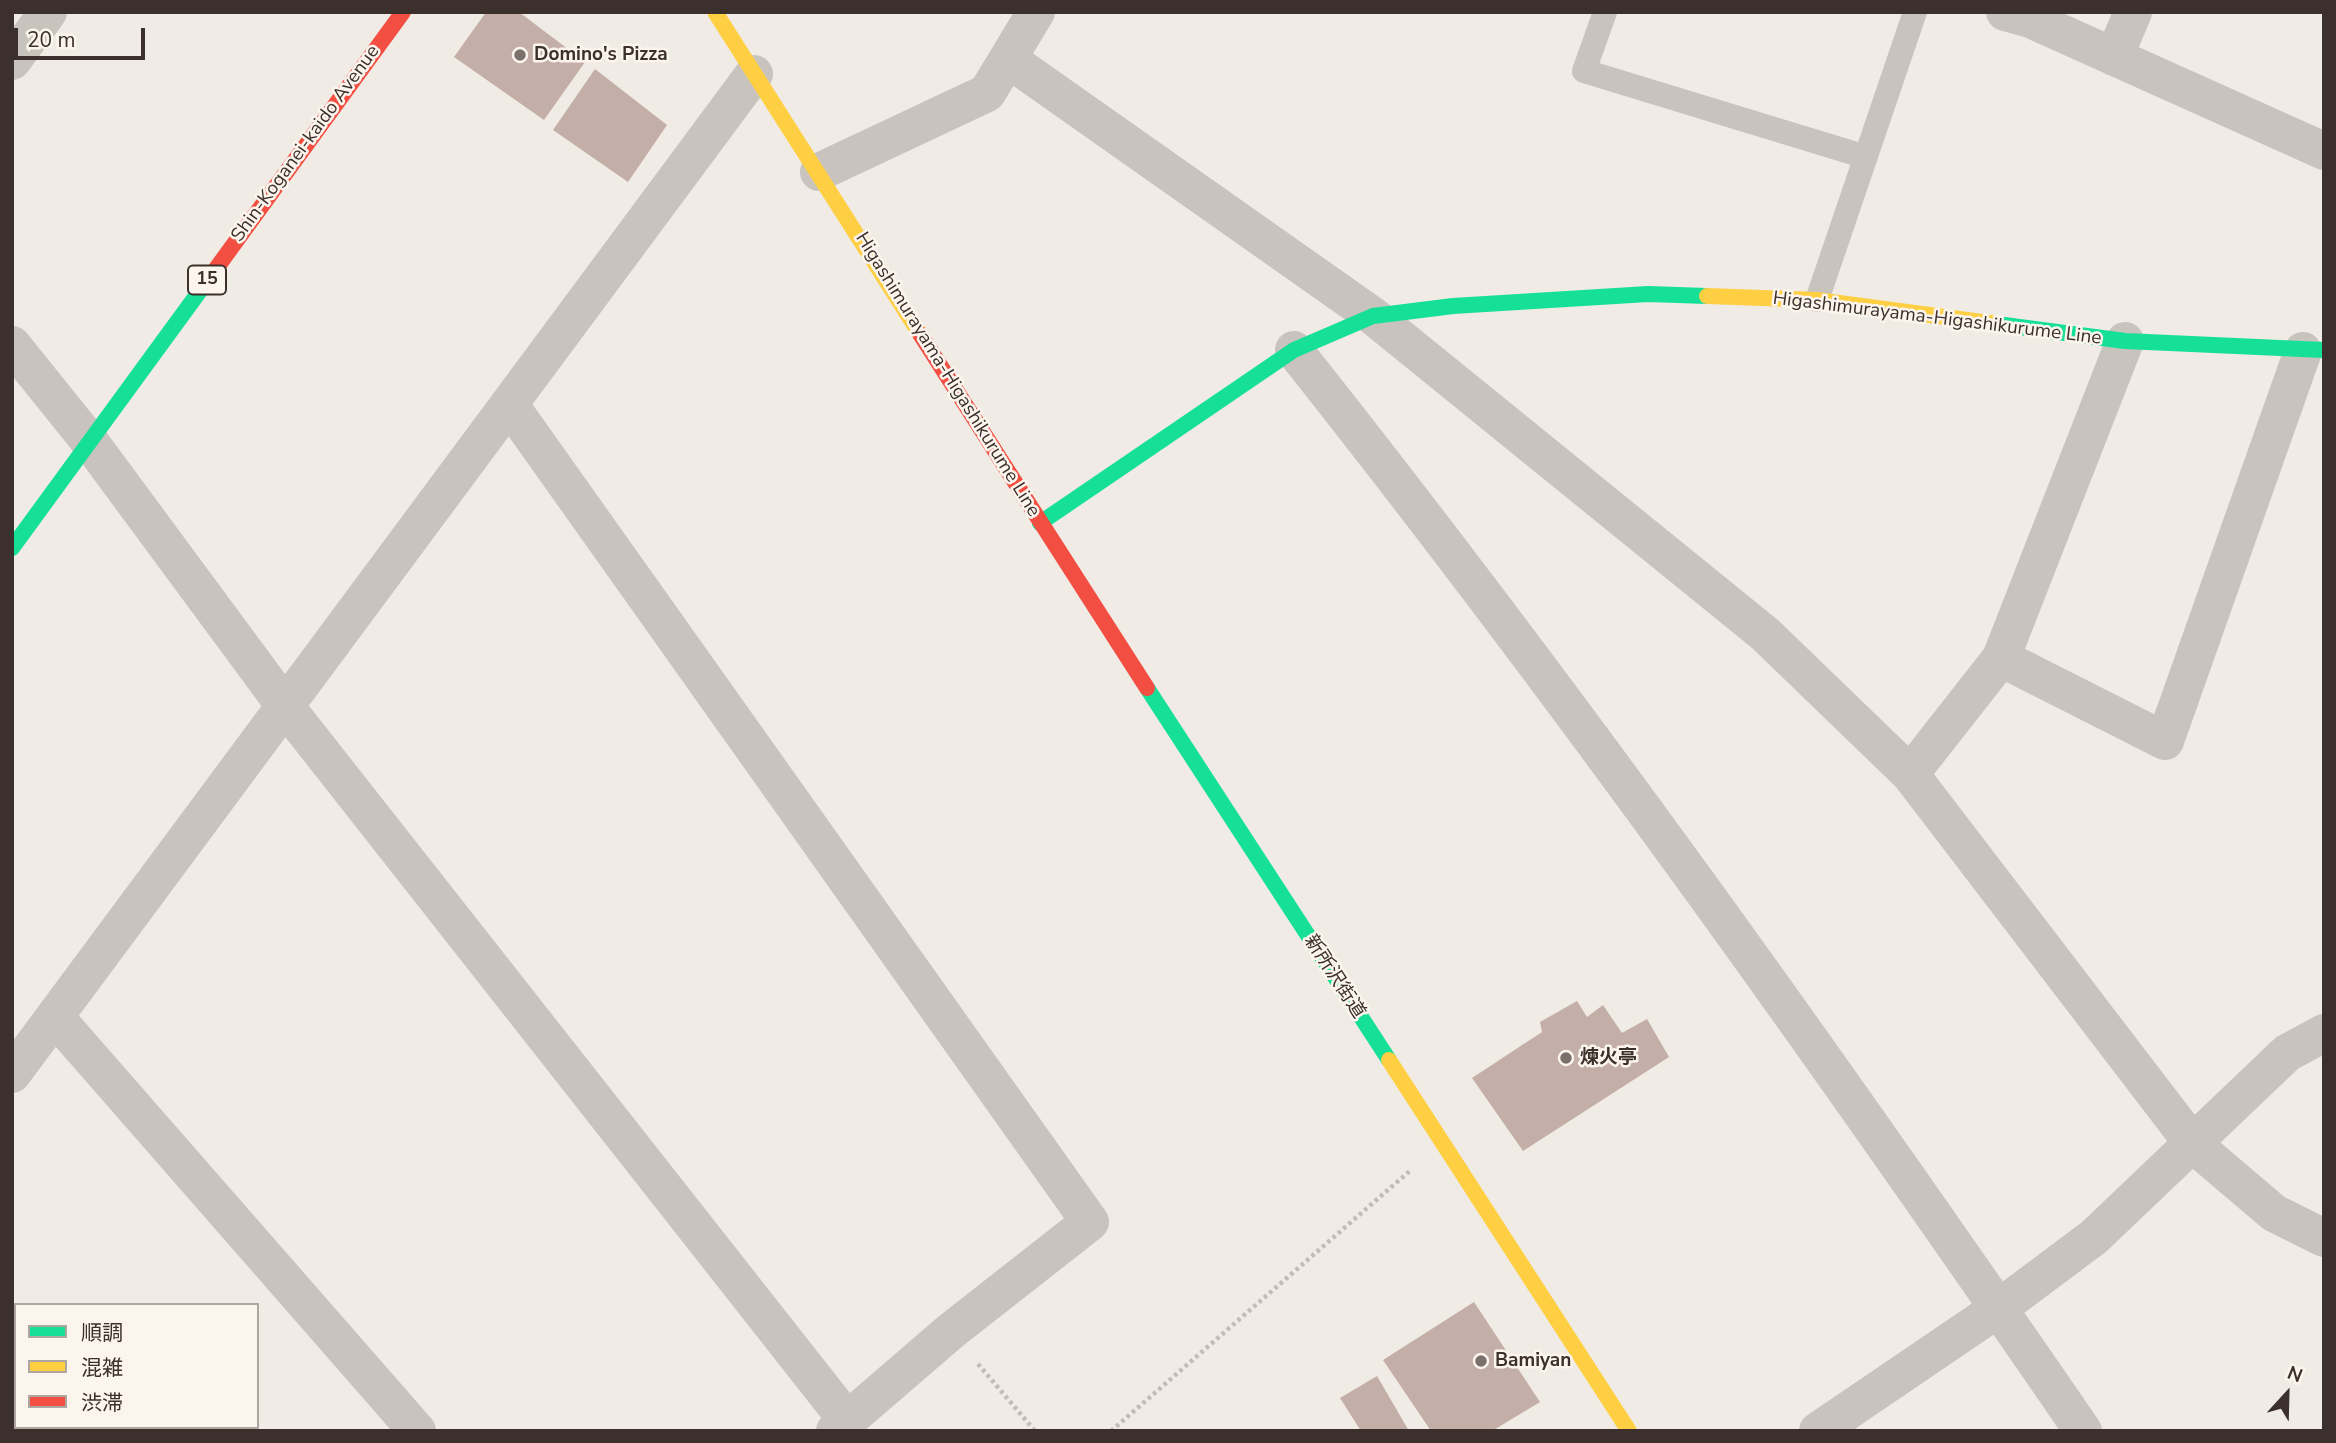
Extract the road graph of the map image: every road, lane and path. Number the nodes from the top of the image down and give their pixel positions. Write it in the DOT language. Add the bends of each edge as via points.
graph roads {
  1 [pos="48,12"];
  2 [pos="402,12"];
  3 [pos="715,12"];
  4 [pos="1036,12"];
  5 [pos="1605,12"];
  6 [pos="1915,12"];
  7 [pos="2005,12"];
  8 [pos="2133,12"];
  9 [pos="2114,57"];
  10 [pos="1008,60"];
  11 [pos="12,61"];
  12 [pos="754,74"];
  13 [pos="2324,151"];
  14 [pos="1866,157"];
  15 [pos="819,172"];
  16 [pos="1816,300"];
  17 [pos="1373,316"];
  18 [pos="2125,341"];
  19 [pos="12,345"];
  20 [pos="1294,350"];
  21 [pos="2314,350"];
  22 [pos="509,404"];
  23 [pos="90,442"];
  24 [pos="1040,523"];
  25 [pos="12,548"];
  26 [pos="2001,658"];
  27 [pos="285,706"];
  28 [pos="1910,774"];
  29 [pos="55,1017"];
  30 [pos="2324,1033"];
  31 [pos="12,1074"];
  32 [pos="1441,1144"];
  33 [pos="2194,1145"];
  34 [pos="2324,1238"];
  35 [pos="1998,1308"];
  36 [pos="951,1331"];
  37 [pos="841,1425"];
  38 [pos="417,1431"];
  39 [pos="1035,1431"];
  40 [pos="1111,1431"];
  41 [pos="1629,1431"];
  42 [pos="1818,1431"];
  43 [pos="2083,1431"];
  1 -- 11 [label="street"];
  2 -- 23 [label="main road, Shin-Koganei-kaido Avenue / 15"];
  3 -- 12 [label="main road, Higashimurayama-Higashikurume Line"];
  4 -- 10 [label="street"];
  5 -- 14 [label="lane" via="1584,71"];
  6 -- 14 [label="lane"];
  7 -- 9 [label="street"];
  8 -- 9 [label="street"];
  9 -- 13 [label="street"];
  10 -- 15 [label="street" via="987,93"];
  10 -- 17 [label="street"];
  12 -- 15 [label="main road, Higashimurayama-Higashikurume Line"];
  12 -- 22 [label="street"];
  14 -- 16 [label="lane"];
  15 -- 24 [label="main road, Higashimurayama-Higashikurume Line"];
  16 -- 17 [label="main road, Higashimurayama-Higashikurume Line" via="1648,294 1453,306"];
  16 -- 18 [label="main road, Higashimurayama-Higashikurume Line"];
  17 -- 20 [label="main road, Higashimurayama-Higashikurume Line"];
  17 -- 28 [label="street" via="1765,634"];
  18 -- 21 [label="main road, Higashimurayama-Higashikurume Line"];
  18 -- 26 [label="street"];
  19 -- 23 [label="street"];
  20 -- 24 [label="main road, Higashimurayama-Higashikurume Line"];
  20 -- 35 [label="street" via="1456,554 1591,737"];
  21 -- 26 [label="street" via="2165,741"];
  22 -- 27 [label="street"];
  22 -- 36 [label="street" via="1090,1222"];
  23 -- 25 [label="main road, Shin-Koganei-kaido Avenue / 15"];
  23 -- 27 [label="street"];
  24 -- 32 [label="main road, 新所沢街道"];
  26 -- 28 [label="street"];
  27 -- 29 [label="street"];
  27 -- 37 [label="street"];
  28 -- 33 [label="street"];
  29 -- 31 [label="street"];
  29 -- 38 [label="street"];
  30 -- 33 [label="street" via="2287,1053"];
  32 -- 40 [label="path"];
  32 -- 41 [label="main road, 新所沢街道"];
  33 -- 34 [label="street" via="2274,1213"];
  33 -- 35 [label="street" via="2094,1237"];
  35 -- 42 [label="street"];
  35 -- 43 [label="street"];
  36 -- 37 [label="street"];
  36 -- 39 [label="path"];
}
